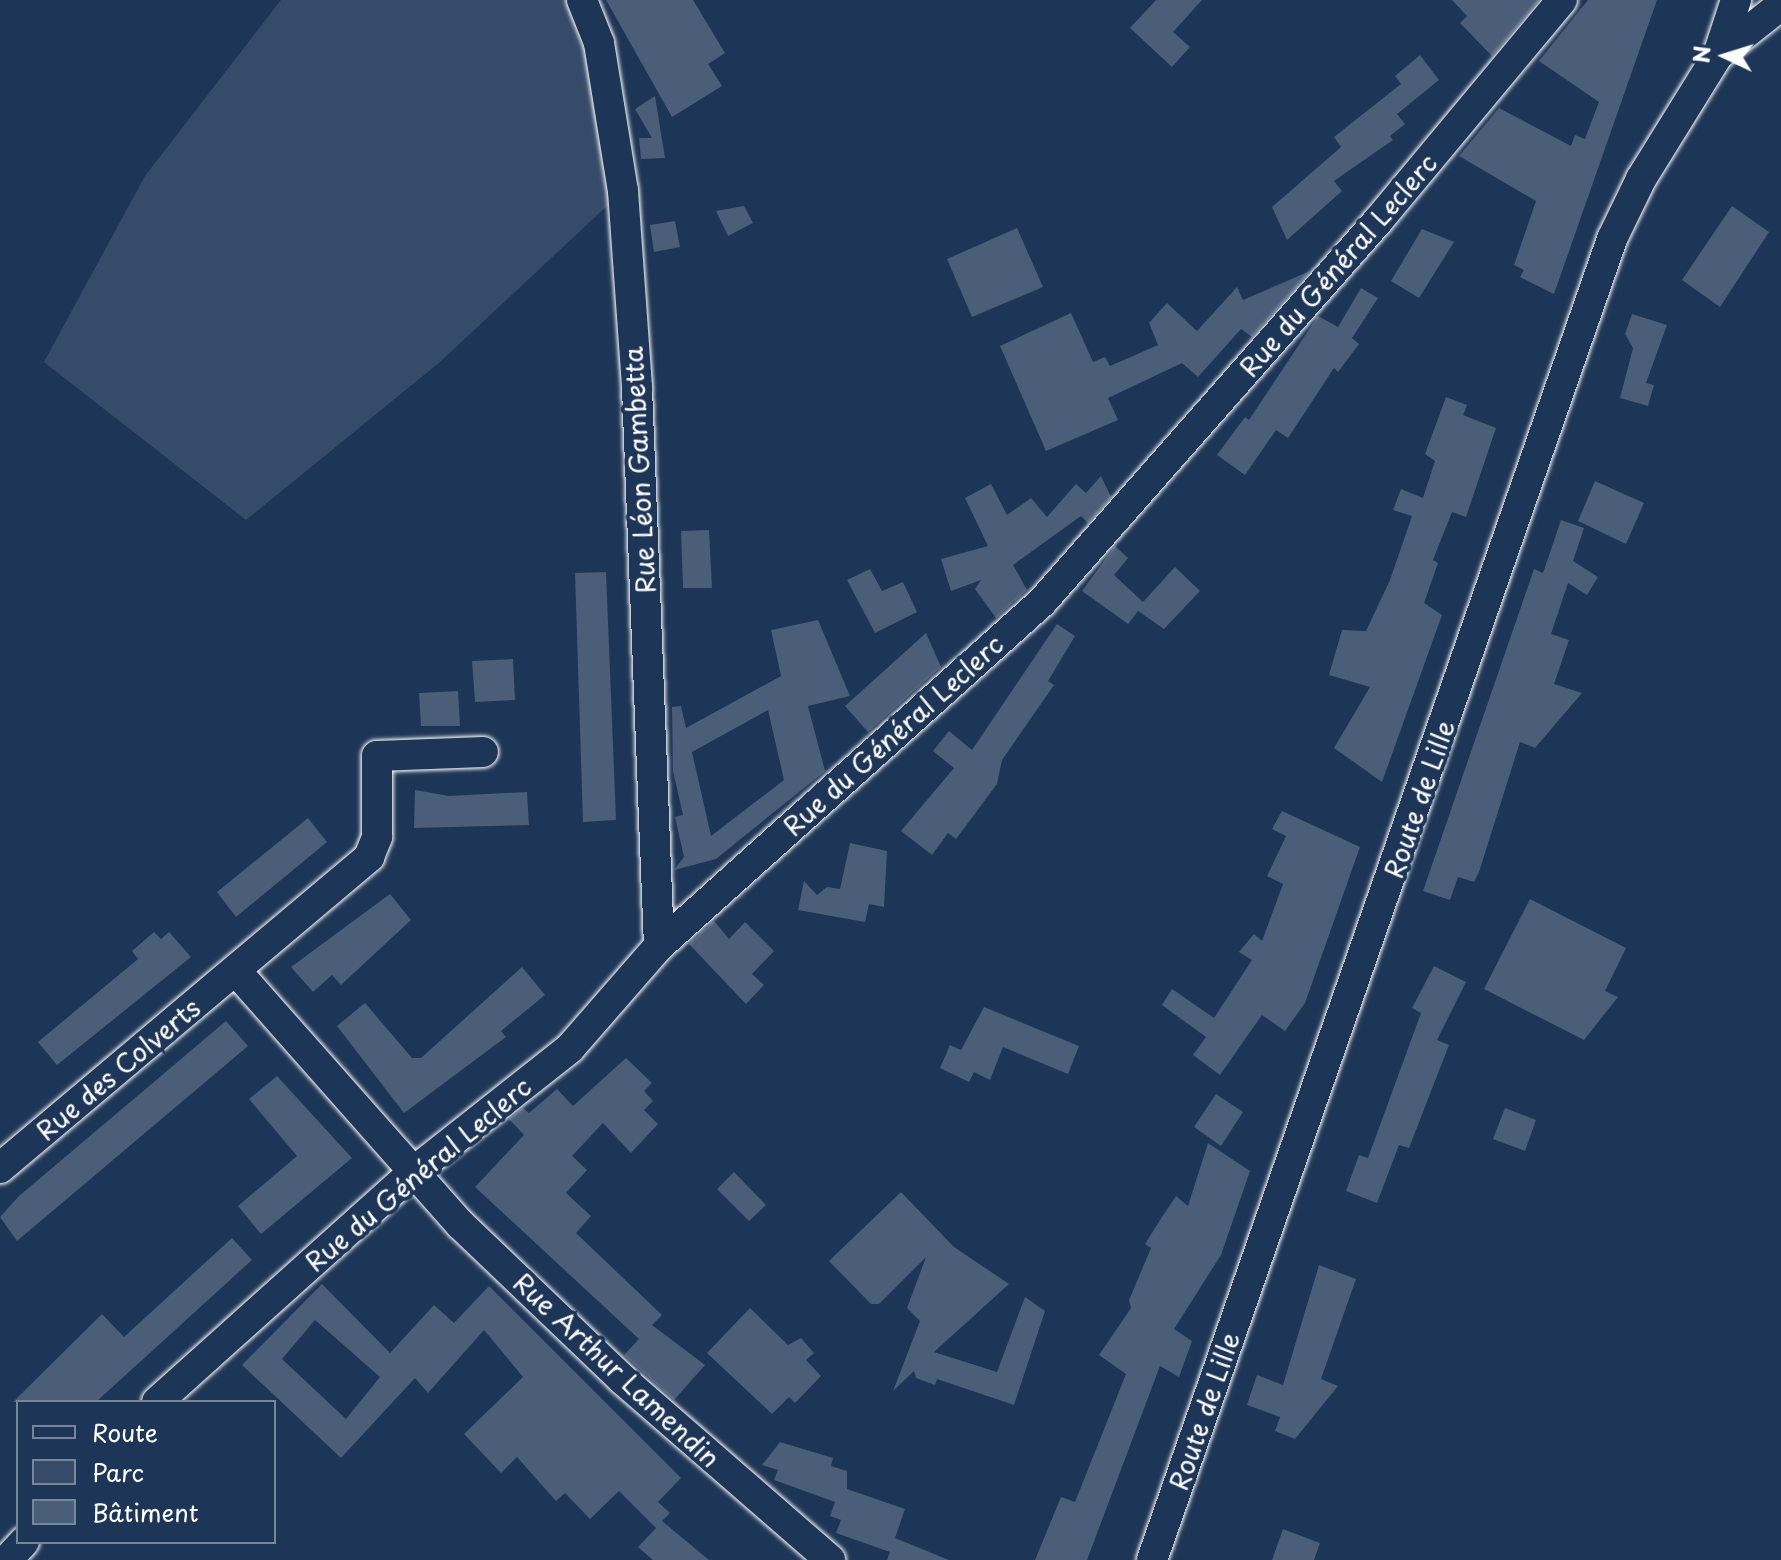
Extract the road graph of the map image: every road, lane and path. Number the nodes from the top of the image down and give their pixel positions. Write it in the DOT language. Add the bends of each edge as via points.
graph roads {
  1 [pos="582,0"];
  2 [pos="1562,0"];
  3 [pos="1736,0"];
  4 [pos="1781,5"];
  5 [pos="1718,55"];
  6 [pos="483,752"];
  7 [pos="659,946"];
  8 [pos="236,971"];
  9 [pos="0,1168"];
  10 [pos="412,1173"];
  11 [pos="159,1400"];
  12 [pos="22,1544"];
  13 [pos="7,1560"];
  14 [pos="830,1560"];
  15 [pos="1152,1560"];
  1 -- 7 [label="street, Rue Léon Gambetta" via="599,43 623,191 637,388"];
  2 -- 7 [label="street, Rue du Général Leclerc" via="1377,222 1042,602"];
  3 -- 5 [label="street, Route de Lille"];
  4 -- 5 [label="street, Route de Lille"];
  5 -- 15 [label="street, Route de Lille" via="1641,179 1612,239"];
  6 -- 8 [label="street, Rue des Colverts" via="377,756 376,849"];
  7 -- 10 [label="street, Rue du Général Leclerc" via="570,1048"];
  8 -- 9 [label="street, Rue des Colverts"];
  8 -- 10 [label="street, Rue Arthur Lamendin"];
  10 -- 11 [label="street, Rue du Général Leclerc"];
  10 -- 14 [label="street, Rue Arthur Lamendin" via="622,1379"];
  12 -- 13 [label="street"];
}
